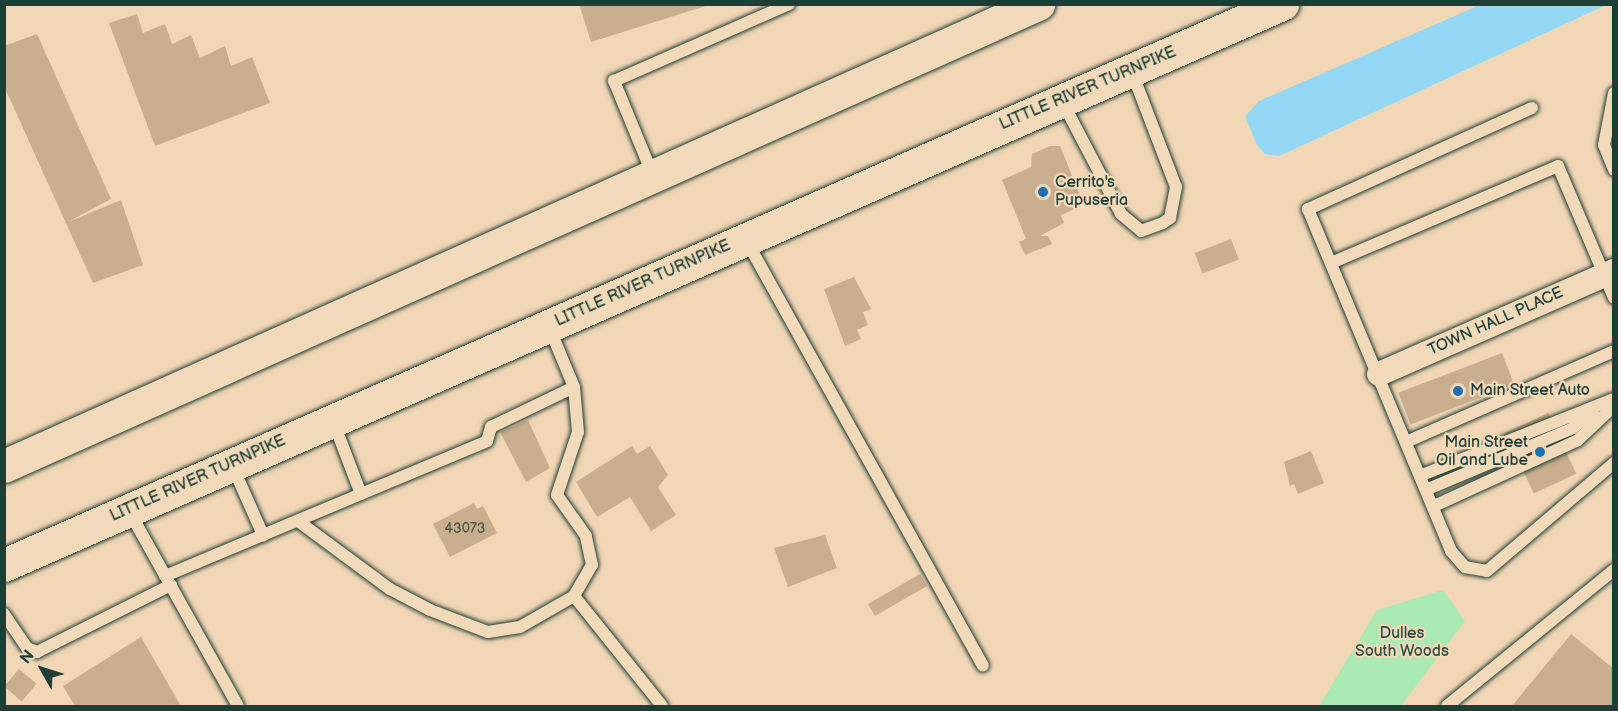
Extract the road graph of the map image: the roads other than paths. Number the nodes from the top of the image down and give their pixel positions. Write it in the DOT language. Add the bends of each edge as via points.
graph roads {
  1 [pos="789,4"];
  2 [pos="1038,4"];
  3 [pos="1282,4"];
  4 [pos="1131,70"];
  5 [pos="1614,93"];
  6 [pos="1061,100"];
  7 [pos="1532,108"];
  8 [pos="1614,170"];
  9 [pos="652,175"];
  10 [pos="745,239"];
  11 [pos="1331,263"];
  12 [pos="1609,273"];
  13 [pos="1614,298"];
  14 [pos="548,325"];
  15 [pos="1614,351"];
  16 [pos="1379,374"];
  17 [pos="574,387"];
  18 [pos="1614,399"];
  19 [pos="1607,405"];
  20 [pos="332,420"];
  21 [pos="1406,442"];
  22 [pos="1614,463"];
  23 [pos="231,464"];
  24 [pos="4,466"];
  25 [pos="1422,475"];
  26 [pos="1428,489"];
  27 [pos="362,494"];
  28 [pos="1434,506"];
  29 [pos="128,510"];
  30 [pos="298,521"];
  31 [pos="263,535"];
  32 [pos="4,565"];
  33 [pos="1614,570"];
  34 [pos="168,581"];
  35 [pos="574,596"];
  36 [pos="4,614"];
  37 [pos="983,666"];
  38 [pos="238,706"];
  39 [pos="662,706"];
  40 [pos="1447,706"];
  1 -- 9 [label="lane" via="614,81"];
  2 -- 9 [label="highway"];
  3 -- 4 [label="highway, LITTLE RIVER TURNPIKE"];
  4 -- 6 [label="highway, LITTLE RIVER TURNPIKE"];
  4 -- 6 [label="lane" via="1176,186 1170,218 1162,223 1141,231 1121,214"];
  5 -- 8 [label="lane" via="1604,146"];
  6 -- 10 [label="highway, LITTLE RIVER TURNPIKE"];
  7 -- 11 [label="lane" via="1308,208"];
  9 -- 24 [label="highway"];
  10 -- 14 [label="highway, LITTLE RIVER TURNPIKE"];
  10 -- 37 [label="lane"];
  11 -- 12 [label="lane" via="1558,166"];
  11 -- 16 [label="lane"];
  12 -- 13 [label="lane"];
  12 -- 16 [label="street, TOWN HALL PLACE"];
  14 -- 17 [label="lane"];
  14 -- 20 [label="highway, LITTLE RIVER TURNPIKE"];
  15 -- 21 [label="lane"];
  16 -- 21 [label="lane"];
  17 -- 27 [label="lane" via="491,427 487,441"];
  17 -- 35 [label="lane" via="578,432 557,495 593,550 589,576"];
  18 -- 19 [label="lane"];
  19 -- 25 [label="lane"];
  19 -- 26 [label="lane" via="1574,428"];
  19 -- 28 [label="lane" via="1578,440"];
  20 -- 23 [label="highway, LITTLE RIVER TURNPIKE"];
  20 -- 27 [label="lane"];
  21 -- 25 [label="lane"];
  22 -- 28 [label="lane" via="1487,571 1474,571 1458,560"];
  23 -- 29 [label="highway, LITTLE RIVER TURNPIKE"];
  23 -- 31 [label="lane"];
  25 -- 26 [label="lane"];
  26 -- 28 [label="lane"];
  27 -- 30 [label="lane"];
  29 -- 32 [label="highway, LITTLE RIVER TURNPIKE"];
  29 -- 34 [label="lane"];
  30 -- 31 [label="lane"];
  30 -- 35 [label="lane" via="390,589 488,632 520,627"];
  31 -- 34 [label="lane"];
  33 -- 40 [label="lane"];
  34 -- 36 [label="lane" via="37,652 27,648"];
  34 -- 38 [label="lane"];
  35 -- 39 [label="lane"];
}
